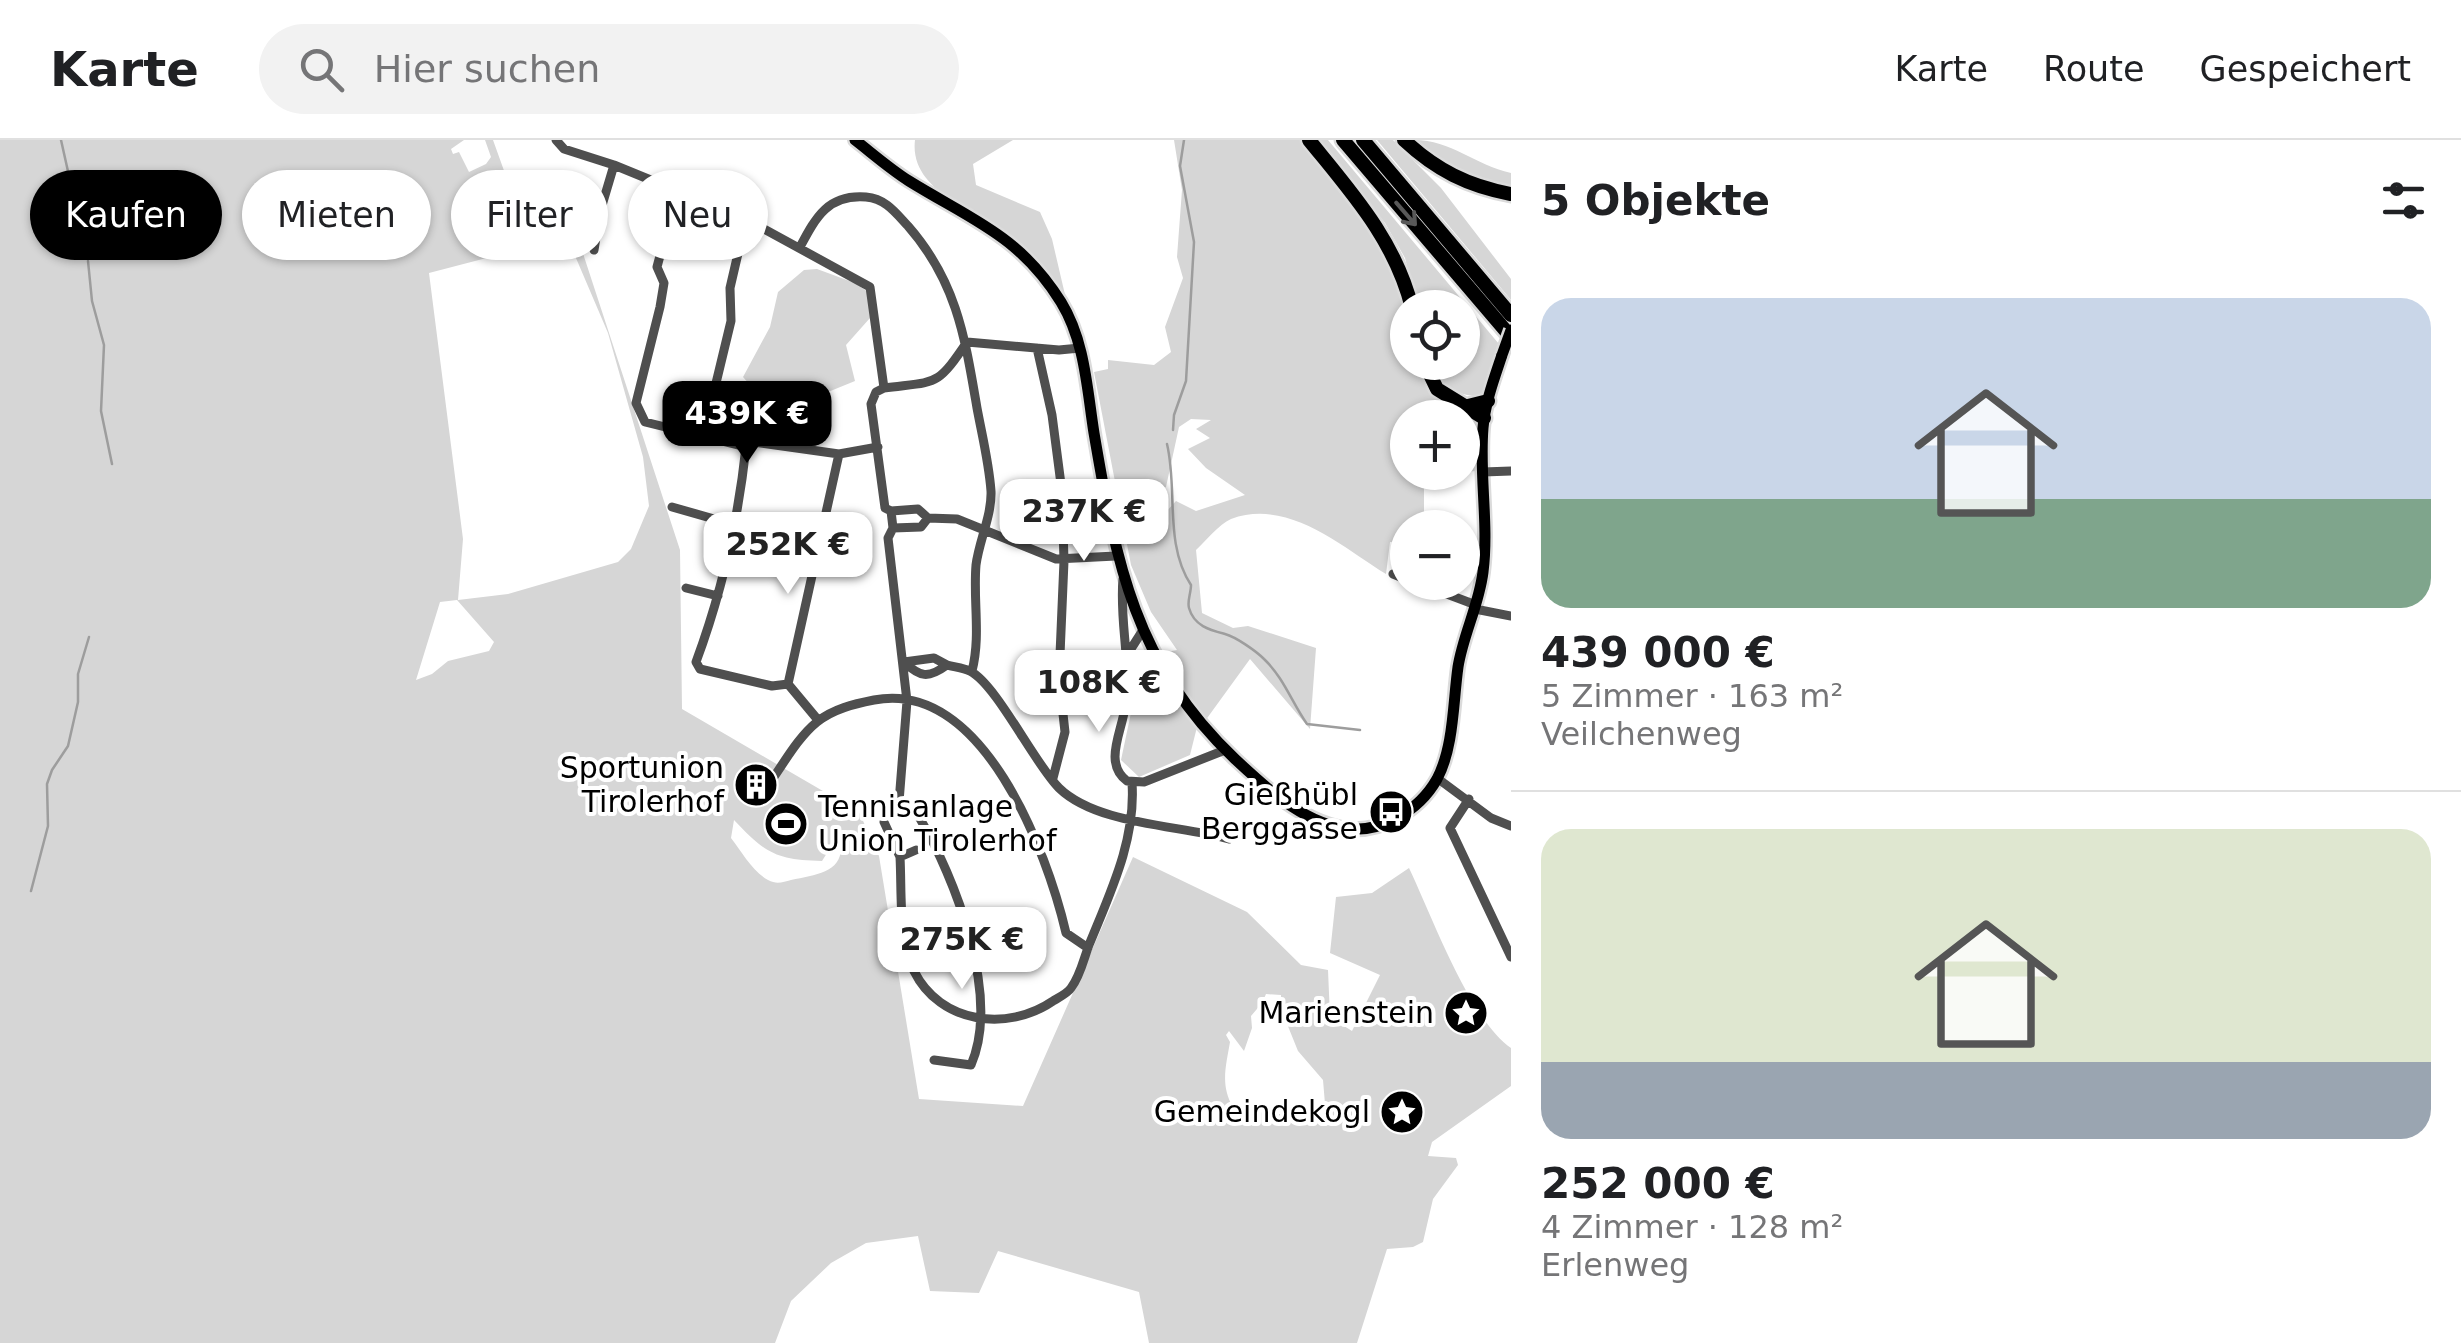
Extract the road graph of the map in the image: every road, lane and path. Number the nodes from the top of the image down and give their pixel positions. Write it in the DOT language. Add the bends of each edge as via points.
graph roads {
  1 [pos="556,140"];
  2 [pos="855,140"];
  3 [pos="1309,140"];
  4 [pos="1342,140"];
  5 [pos="1363,140"];
  6 [pos="1404,140"];
  7 [pos="614,164"];
  8 [pos="628,170"];
  9 [pos="608,185"];
  10 [pos="1511,194"];
  11 [pos="768,230"];
  12 [pos="800,247"];
  13 [pos="659,260"];
  14 [pos="736,260"];
  15 [pos="1407,290"];
  16 [pos="1511,315"];
  17 [pos="1511,334"];
  18 [pos="967,342"];
  19 [pos="1037,348"];
  20 [pos="1080,348"];
  21 [pos="1433,380"];
  22 [pos="884,388"];
  23 [pos="1457,400"];
  24 [pos="1488,402"];
  25 [pos="1480,404"];
  26 [pos="1480,415"];
  27 [pos="1484,418"];
  28 [pos="702,437"];
  29 [pos="878,446"];
  30 [pos="746,447"];
  31 [pos="839,454"];
  32 [pos="1482,472"];
  33 [pos="1509,474"];
  34 [pos="672,507"];
  35 [pos="891,510"];
  36 [pos="928,518"];
  37 [pos="735,524"];
  38 [pos="893,528"];
  39 [pos="984,530"];
  40 [pos="1116,556"];
  41 [pos="1064,561"];
  42 [pos="1122,579"];
  43 [pos="686,588"];
  44 [pos="718,596"];
  45 [pos="1459,600"];
  46 [pos="1476,607"];
  47 [pos="1511,616"];
  48 [pos="1143,630"];
  49 [pos="1128,656"];
  50 [pos="904,662"];
  51 [pos="682,664"];
  52 [pos="698,665"];
  53 [pos="972,672"];
  54 [pos="788,684"];
  55 [pos="906,700"];
  56 [pos="818,720"];
  57 [pos="1225,750"];
  58 [pos="1053,778"];
  59 [pos="1437,778"];
  60 [pos="1132,783"];
  61 [pos="766,788"];
  62 [pos="1469,800"];
  63 [pos="1131,820"];
  64 [pos="884,822"];
  65 [pos="1511,826"];
  66 [pos="1229,839"];
  67 [pos="916,850"];
  68 [pos="900,856"];
  69 [pos="1088,948"];
  70 [pos="1511,957"];
  71 [pos="979,1020"];
  72 [pos="934,1060"];
  1 -- 7 [label="street" via="564,149"];
  2 -- 20 [label="main road" via="1016,246 1059,300"];
  3 -- 15 [label="highway" via="1384,236"];
  4 -- 17 [label="highway, one-way"];
  5 -- 16 [label="highway"];
  6 -- 10 [label="highway" via="1459,180"];
  7 -- 8 [label="street"];
  7 -- 9 [label="street"];
  11 -- 12 [label="street"];
  12 -- 18 [label="street" via="832,201 870,197 888,204 946,280"];
  12 -- 22 [label="street" via="870,287"];
  13 -- 28 [label="street" via="664,283 638,412 648,424"];
  14 -- 28 [label="street" via="731,321"];
  17 -- 24 [label="main road, bridge"];
  18 -- 19 [label="street"];
  18 -- 22 [label="street" via="936,381"];
  18 -- 39 [label="street" via="991,495"];
  19 -- 20 [label="street"];
  19 -- 41 [label="street" via="1062,492"];
  20 -- 40 [label="main road"];
  21 -- 23 [label="highway"];
  22 -- 29 [label="street" via="871,404"];
  24 -- 25 [label="highway"];
  24 -- 27 [label="main road"];
  26 -- 27 [label="highway"];
  27 -- 32 [label="main road"];
  28 -- 30 [label="street"];
  29 -- 31 [label="street"];
  29 -- 35 [label="street" via="885,508"];
  30 -- 31 [label="street" via="754,442"];
  30 -- 37 [label="street"];
  31 -- 54 [label="street"];
  32 -- 33 [label="street"];
  32 -- 46 [label="main road" via="1484,550"];
  34 -- 37 [label="street"];
  35 -- 36 [label="street" via="918,510"];
  35 -- 38 [label="street"];
  36 -- 38 [label="street" via="921,528"];
  36 -- 39 [label="street" via="957,519"];
  37 -- 44 [label="street"];
  38 -- 50 [label="street" via="888,538"];
  39 -- 41 [label="street"];
  39 -- 53 [label="street"];
  40 -- 41 [label="street"];
  40 -- 42 [label="main road"];
  41 -- 58 [label="street" via="1064,732"];
  42 -- 48 [label="main road"];
  42 -- 49 [label="street"];
  43 -- 44 [label="street"];
  44 -- 52 [label="street"];
  45 -- 46 [label="street"];
  46 -- 47 [label="street"];
  46 -- 59 [label="main road"];
  48 -- 49 [label="street"];
  48 -- 57 [label="main road" via="1188,707"];
  49 -- 60 [label="street" via="1114,764"];
  50 -- 53 [label="street" via="918,675 933,676 947,665"];
  50 -- 55 [label="street"];
  51 -- 52 [label="street"];
  52 -- 54 [label="street" via="772,686"];
  53 -- 58 [label="street"];
  54 -- 56 [label="street"];
  55 -- 56 [label="street" via="848,705"];
  55 -- 69 [label="street" via="949,717 975,739 1043,852 1066,934"];
  55 -- 71 [label="street" via="898,802 918,816 933,840 964,913"];
  56 -- 61 [label="street"];
  57 -- 59 [label="main road" via="1302,814 1350,829 1384,825 1414,807"];
  57 -- 60 [label="street"];
  58 -- 63 [label="street" via="1082,804"];
  59 -- 62 [label="street"];
  60 -- 63 [label="street"];
  62 -- 65 [label="street"];
  62 -- 70 [label="street" via="1450,828"];
  63 -- 66 [label="street"];
  63 -- 69 [label="street"];
  64 -- 68 [label="street"];
  67 -- 68 [label="street"];
  68 -- 71 [label="street" via="905,937 916,974 943,1004"];
  69 -- 71 [label="street" via="1071,989 1037,1012"];
  71 -- 72 [label="street" via="971,1065"];
}
